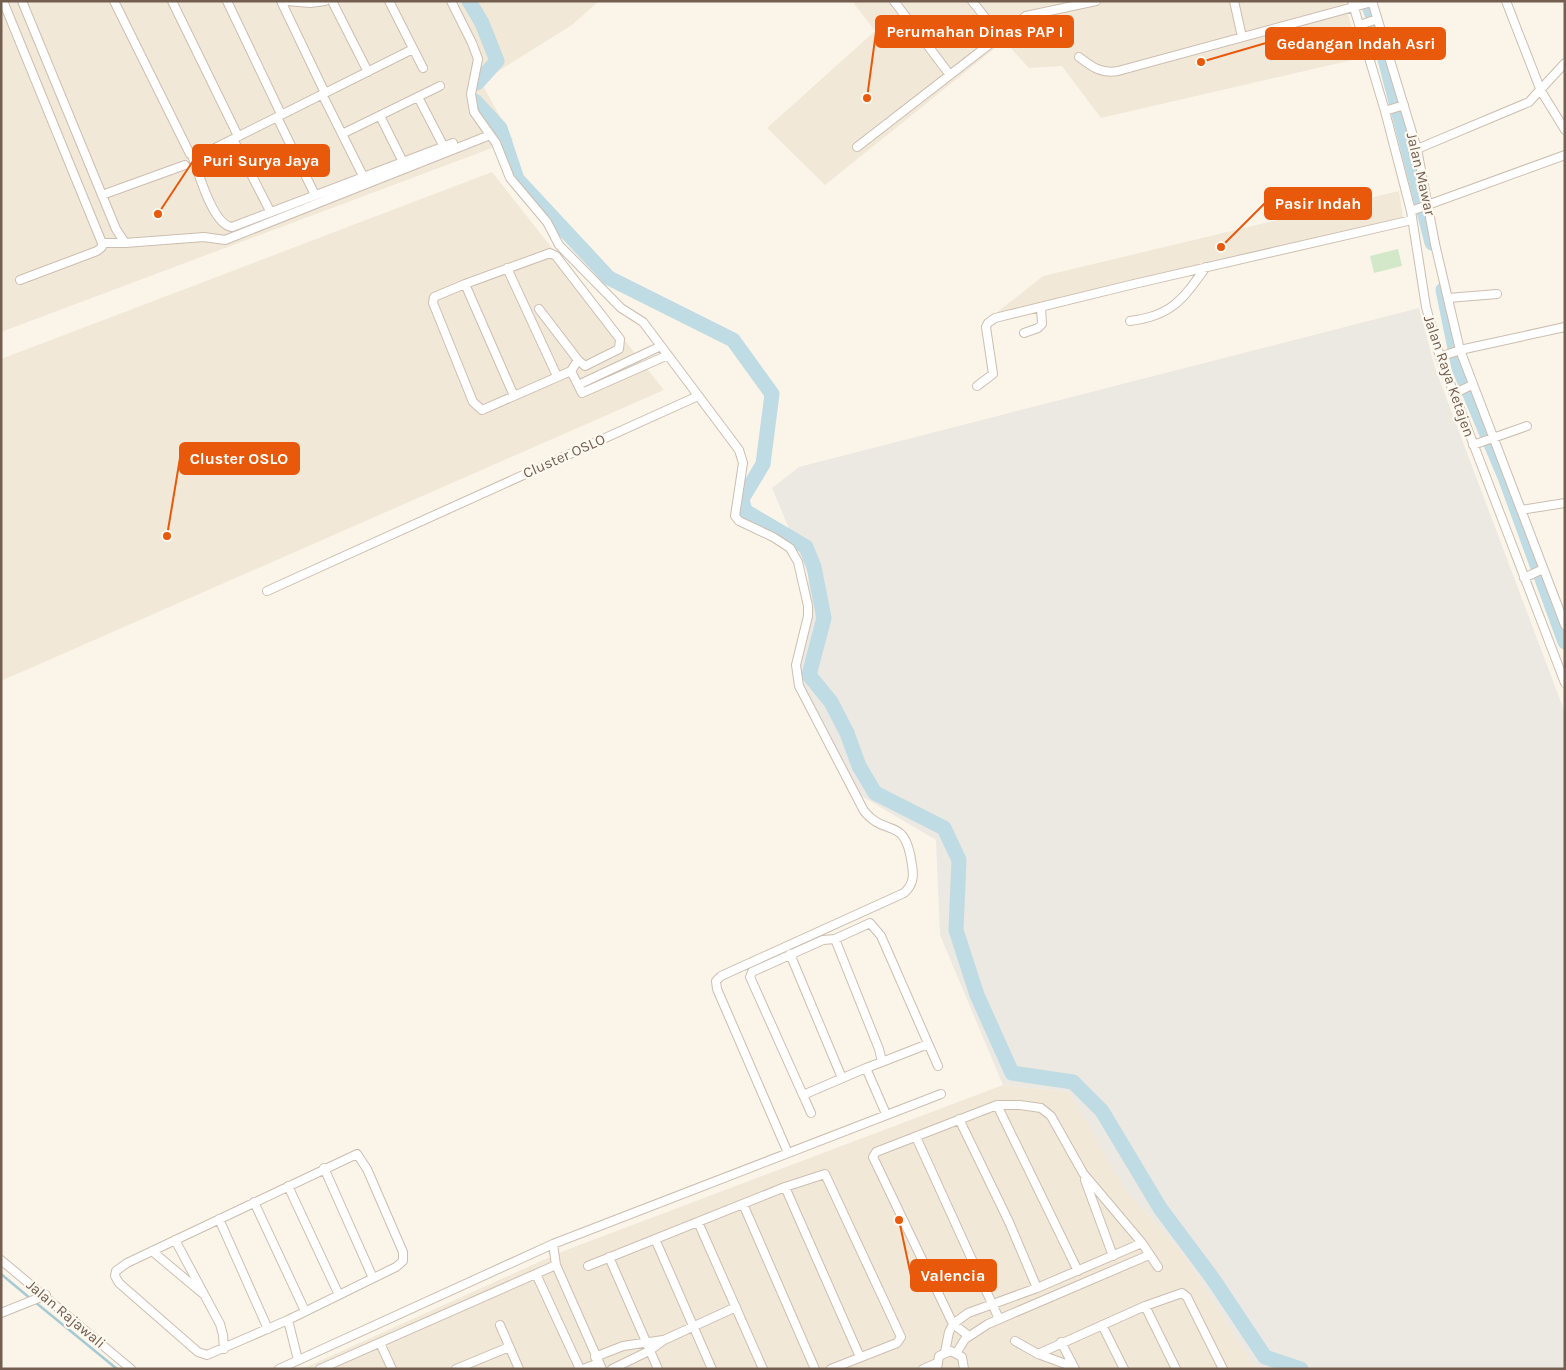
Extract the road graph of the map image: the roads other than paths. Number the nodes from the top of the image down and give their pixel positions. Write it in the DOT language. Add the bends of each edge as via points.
graph roads {
  1 [pos="3,1"];
  2 [pos="22,1"];
  3 [pos="114,1"];
  4 [pos="172,1"];
  5 [pos="226,1"];
  6 [pos="282,1"];
  7 [pos="286,1"];
  8 [pos="325,1"];
  9 [pos="332,1"];
  10 [pos="389,1"];
  11 [pos="451,1"];
  12 [pos="894,1"];
  13 [pos="972,1"];
  14 [pos="1096,1"];
  15 [pos="1234,1"];
  16 [pos="1506,1"];
  17 [pos="1363,3"];
  18 [pos="1376,19"];
  19 [pos="1363,24"];
  20 [pos="1000,36"];
  21 [pos="1242,37"];
  22 [pos="413,49"];
  23 [pos="1379,53"];
  24 [pos="1080,57"];
  25 [pos="1565,63"];
  26 [pos="423,68"];
  27 [pos="368,72"];
  28 [pos="950,75"];
  29 [pos="440,86"];
  30 [pos="1541,91"];
  31 [pos="324,94"];
  32 [pos="418,97"];
  33 [pos="1402,105"];
  34 [pos="1388,110"];
  35 [pos="279,116"];
  36 [pos="380,116"];
  37 [pos="1565,130"];
  38 [pos="342,134"];
  39 [pos="490,135"];
  40 [pos="236,137"];
  41 [pos="453,143"];
  42 [pos="444,147"];
  43 [pos="856,147"];
  44 [pos="1417,149"];
  45 [pos="1565,155"];
  46 [pos="193,158"];
  47 [pos="403,162"];
  48 [pos="184,165"];
  49 [pos="363,176"];
  50 [pos="102,195"];
  51 [pos="315,195"];
  52 [pos="1427,207"];
  53 [pos="1413,210"];
  54 [pos="270,211"];
  55 [pos="1412,220"];
  56 [pos="116,230"];
  57 [pos="102,241"];
  58 [pos="125,243"];
  59 [pos="1206,266"];
  60 [pos="507,268"];
  61 [pos="20,280"];
  62 [pos="465,284"];
  63 [pos="1497,294"];
  64 [pos="1448,298"];
  65 [pos="1042,306"];
  66 [pos="539,309"];
  67 [pos="1130,321"];
  68 [pos="1565,327"];
  69 [pos="1024,333"];
  70 [pos="661,346"];
  71 [pos="1459,350"];
  72 [pos="668,355"];
  73 [pos="1442,356"];
  74 [pos="578,360"];
  75 [pos="571,371"];
  76 [pos="557,376"];
  77 [pos="578,385"];
  78 [pos="977,386"];
  79 [pos="1467,387"];
  80 [pos="1453,394"];
  81 [pos="514,396"];
  82 [pos="698,396"];
  83 [pos="1527,426"];
  84 [pos="1491,438"];
  85 [pos="1476,444"];
  86 [pos="1565,503"];
  87 [pos="1521,510"];
  88 [pos="1541,570"];
  89 [pos="1526,577"];
  90 [pos="267,591"];
  91 [pos="1565,625"];
  92 [pos="1565,683"];
  93 [pos="835,939"];
  94 [pos="790,954"];
  95 [pos="928,1044"];
  96 [pos="882,1062"];
  97 [pos="938,1066"];
  98 [pos="866,1068"];
  99 [pos="842,1078"];
  100 [pos="941,1094"];
  101 [pos="803,1095"];
  102 [pos="997,1105"];
  103 [pos="811,1113"];
  104 [pos="886,1114"];
  105 [pos="959,1119"];
  106 [pos="916,1137"];
  107 [pos="788,1153"];
  108 [pos="324,1168"];
  109 [pos="1083,1173"];
  110 [pos="288,1186"];
  111 [pos="785,1187"];
  112 [pos="254,1202"];
  113 [pos="743,1204"];
  114 [pos="219,1219"];
  115 [pos="698,1222"];
  116 [pos="655,1239"];
  117 [pos="175,1240"];
  118 [pos="1142,1243"];
  119 [pos="553,1244"];
  120 [pos="152,1251"];
  121 [pos="1149,1255"];
  122 [pos="1113,1256"];
  123 [pos="609,1257"];
  124 [pos="1,1260"];
  125 [pos="1098,1262"];
  126 [pos="556,1265"];
  127 [pos="588,1266"];
  128 [pos="1158,1267"];
  129 [pos="1078,1271"];
  130 [pos="536,1274"];
  131 [pos="1104,1274"];
  132 [pos="373,1278"];
  133 [pos="1058,1279"];
  134 [pos="1037,1288"];
  135 [pos="1064,1292"];
  136 [pos="339,1295"];
  137 [pos="44,1296"];
  138 [pos="205,1296"];
  139 [pos="994,1305"];
  140 [pos="1145,1306"];
  141 [pos="736,1307"];
  142 [pos="305,1311"];
  143 [pos="1,1313"];
  144 [pos="999,1319"];
  145 [pos="288,1320"];
  146 [pos="953,1324"];
  147 [pos="500,1325"];
  148 [pos="1102,1325"];
  149 [pos="694,1328"];
  150 [pos="268,1329"];
  151 [pos="969,1336"];
  152 [pos="664,1340"];
  153 [pos="1015,1341"];
  154 [pos="645,1342"];
  155 [pos="1061,1342"];
  156 [pos="380,1343"];
  157 [pos="509,1347"];
  158 [pos="619,1348"];
  159 [pos="224,1349"];
  160 [pos="649,1351"];
  161 [pos="945,1352"];
  162 [pos="957,1352"];
  163 [pos="1038,1354"];
  164 [pos="860,1357"];
  165 [pos="298,1360"];
  166 [pos="626,1362"];
  167 [pos="599,1363"];
  168 [pos="937,1366"];
  169 [pos="466,1367"];
  170 [pos="1074,1368"];
  171 [pos="131,1369"];
  172 [pos="279,1369"];
  173 [pos="320,1369"];
  174 [pos="392,1369"];
  175 [pos="456,1369"];
  176 [pos="519,1369"];
  177 [pos="581,1369"];
  178 [pos="612,1369"];
  179 [pos="658,1369"];
  180 [pos="712,1369"];
  181 [pos="763,1369"];
  182 [pos="815,1369"];
  183 [pos="831,1369"];
  184 [pos="923,1369"];
  185 [pos="964,1369"];
  186 [pos="1124,1369"];
  187 [pos="1176,1369"];
  188 [pos="1223,1369"];
  1 -- 57 [label="street"];
  2 -- 50 [label="street"];
  3 -- 46 [label="street"];
  4 -- 40 [label="street"];
  5 -- 35 [label="street"];
  6 -- 31 [label="street"];
  7 -- 8 [label="street"];
  9 -- 27 [label="street"];
  10 -- 22 [label="street"];
  11 -- 39 [label="street" via="476,53 478,65 471,94 472,105"];
  12 -- 28 [label="street"];
  13 -- 20 [label="street"];
  14 -- 20 [label="street" via="1032,13"];
  15 -- 21 [label="street"];
  16 -- 30 [label="street"];
  17 -- 18 [label="street, Jalan Mawar"];
  17 -- 19 [label="street, Jalan Raya Ketajen"];
  17 -- 21 [label="street"];
  18 -- 19 [label="street"];
  18 -- 23 [label="street, Jalan Mawar"];
  19 -- 23 [label="street, Jalan Raya Ketajen"];
  20 -- 28 [label="street"];
  21 -- 24 [label="street" via="1114,72 1096,69"];
  22 -- 26 [label="street"];
  22 -- 27 [label="street"];
  23 -- 33 [label="street, Jalan Mawar"];
  23 -- 34 [label="street, Jalan Raya Ketajen"];
  25 -- 30 [label="street"];
  27 -- 31 [label="street"];
  28 -- 43 [label="street"];
  29 -- 32 [label="street"];
  30 -- 37 [label="street"];
  30 -- 44 [label="street" via="1516,110"];
  31 -- 35 [label="street"];
  31 -- 38 [label="street"];
  32 -- 36 [label="street"];
  32 -- 42 [label="street"];
  33 -- 34 [label="street"];
  33 -- 44 [label="street, Jalan Mawar"];
  34 -- 53 [label="street, Jalan Raya Ketajen"];
  35 -- 40 [label="street"];
  35 -- 51 [label="street"];
  36 -- 38 [label="street"];
  36 -- 47 [label="street"];
  38 -- 49 [label="street"];
  39 -- 58 [label="street" via="226,240 204,237"];
  39 -- 70 [label="street" via="510,178 547,222 559,245 621,308 643,322"];
  40 -- 46 [label="street"];
  40 -- 54 [label="street"];
  41 -- 42 [label="street"];
  42 -- 47 [label="street"];
  44 -- 52 [label="street, Jalan Mawar"];
  45 -- 52 [label="street"];
  46 -- 54 [label="street" via="211,204 225,226 235,226"];
  47 -- 49 [label="street"];
  48 -- 50 [label="street"];
  49 -- 51 [label="street"];
  50 -- 56 [label="street"];
  51 -- 54 [label="street"];
  52 -- 53 [label="street"];
  52 -- 64 [label="street, Jalan Mawar"];
  53 -- 55 [label="street, Jalan Raya Ketajen"];
  55 -- 59 [label="street"];
  55 -- 73 [label="street, Jalan Raya Ketajen" via="1426,307"];
  56 -- 57 [label="street" via="113,236"];
  56 -- 58 [label="street"];
  57 -- 58 [label="street"];
  57 -- 61 [label="street" via="97,251"];
  59 -- 65 [label="street"];
  59 -- 67 [label="street" via="1173,307 1157,316"];
  60 -- 62 [label="street"];
  60 -- 74 [label="street" via="550,253 556,256 620,338 619,350 585,366"];
  60 -- 76 [label="street"];
  62 -- 81 [label="street"];
  62 -- 81 [label="street" via="434,297 433,303 473,402 482,410"];
  63 -- 64 [label="street"];
  64 -- 71 [label="street, Jalan Mawar"];
  65 -- 69 [label="street" via="1042,324"];
  65 -- 78 [label="street" via="988,323 986,332 993,374"];
  66 -- 74 [label="street"];
  68 -- 71 [label="street"];
  70 -- 72 [label="street"];
  70 -- 77 [label="street"];
  71 -- 73 [label="street"];
  71 -- 79 [label="street, Jalan Mawar"];
  72 -- 77 [label="street" via="582,393"];
  72 -- 82 [label="street"];
  73 -- 80 [label="street, Jalan Raya Ketajen"];
  74 -- 75 [label="street"];
  75 -- 76 [label="street"];
  75 -- 77 [label="street"];
  76 -- 81 [label="street"];
  79 -- 80 [label="street"];
  79 -- 84 [label="street, Jalan Mawar"];
  80 -- 85 [label="street, Jalan Raya Ketajen"];
  82 -- 90 [label="street, Cluster OSLO"];
  82 -- 107 [label="street" via="742,456 735,516 790,548 798,562 808,616 796,665 799,686 864,811 906,839 913,872 911,886 904,893 716,981"];
  83 -- 84 [label="street"];
  84 -- 85 [label="street"];
  84 -- 87 [label="street, Jalan Mawar"];
  85 -- 89 [label="street, Jalan Raya Ketajen"];
  86 -- 87 [label="street"];
  87 -- 88 [label="street, Jalan Mawar"];
  88 -- 89 [label="street"];
  88 -- 91 [label="street, Jalan Mawar"];
  89 -- 92 [label="street, Jalan Raya Ketajen"];
  93 -- 94 [label="street" via="823,940"];
  93 -- 95 [label="street" via="864,924 870,923 875,927"];
  93 -- 96 [label="street" via="872,1028"];
  94 -- 99 [label="street"];
  94 -- 101 [label="street" via="752,972 750,977"];
  95 -- 96 [label="street"];
  95 -- 97 [label="street"];
  96 -- 98 [label="street"];
  98 -- 99 [label="street"];
  98 -- 104 [label="street"];
  99 -- 101 [label="street"];
  100 -- 104 [label="street"];
  101 -- 103 [label="street"];
  102 -- 105 [label="street"];
  102 -- 109 [label="street" via="1034,1106 1047,1111"];
  102 -- 129 [label="street"];
  104 -- 107 [label="street"];
  105 -- 106 [label="street"];
  105 -- 134 [label="street"];
  106 -- 139 [label="street"];
  106 -- 146 [label="street" via="876,1152 874,1160"];
  107 -- 119 [label="street"];
  108 -- 110 [label="street"];
  108 -- 132 [label="street"];
  108 -- 132 [label="street" via="357,1154 367,1169 403,1252 403,1261"];
  109 -- 118 [label="street"];
  109 -- 122 [label="street"];
  110 -- 112 [label="street"];
  110 -- 136 [label="street"];
  111 -- 113 [label="street"];
  111 -- 164 [label="street"];
  111 -- 164 [label="street" via="821,1173 827,1176 899,1332 897,1344"];
  112 -- 114 [label="street"];
  112 -- 142 [label="street"];
  113 -- 115 [label="street"];
  113 -- 182 [label="street"];
  114 -- 117 [label="street"];
  114 -- 150 [label="street"];
  115 -- 116 [label="street"];
  115 -- 141 [label="street"];
  116 -- 123 [label="street"];
  116 -- 149 [label="street"];
  117 -- 120 [label="street"];
  117 -- 138 [label="street"];
  118 -- 121 [label="street"];
  118 -- 122 [label="street"];
  119 -- 126 [label="street"];
  119 -- 165 [label="street"];
  120 -- 138 [label="street"];
  120 -- 159 [label="street" via="127,1262 116,1271 119,1283 198,1352 207,1355"];
  121 -- 128 [label="street"];
  121 -- 131 [label="street"];
  122 -- 125 [label="street"];
  123 -- 127 [label="street"];
  123 -- 154 [label="street"];
  124 -- 137 [label="street, Jalan Rajawali"];
  125 -- 129 [label="street"];
  125 -- 131 [label="street"];
  126 -- 130 [label="street"];
  126 -- 167 [label="street"];
  129 -- 133 [label="street"];
  130 -- 156 [label="street"];
  130 -- 177 [label="street"];
  131 -- 135 [label="street"];
  132 -- 136 [label="street"];
  133 -- 134 [label="street"];
  133 -- 135 [label="street"];
  134 -- 139 [label="street"];
  135 -- 144 [label="street"];
  136 -- 142 [label="street"];
  137 -- 143 [label="street"];
  137 -- 171 [label="street, Jalan Rajawali"];
  138 -- 159 [label="street" via="220,1324"];
  139 -- 144 [label="street"];
  139 -- 146 [label="street" via="968,1313"];
  140 -- 148 [label="street"];
  140 -- 187 [label="street"];
  140 -- 188 [label="street" via="1179,1293 1185,1294"];
  141 -- 149 [label="street"];
  141 -- 181 [label="street"];
  142 -- 145 [label="street"];
  144 -- 151 [label="street"];
  145 -- 150 [label="street"];
  145 -- 165 [label="street"];
  146 -- 151 [label="street"];
  146 -- 161 [label="street"];
  147 -- 157 [label="street"];
  148 -- 155 [label="street"];
  148 -- 186 [label="street"];
  149 -- 152 [label="street"];
  149 -- 180 [label="street"];
  150 -- 159 [label="street"];
  151 -- 162 [label="street"];
  152 -- 154 [label="street"];
  152 -- 160 [label="street"];
  153 -- 163 [label="street"];
  154 -- 158 [label="street"];
  154 -- 160 [label="street"];
  155 -- 163 [label="street"];
  155 -- 170 [label="street"];
  156 -- 173 [label="street"];
  156 -- 174 [label="street"];
  157 -- 169 [label="street"];
  157 -- 176 [label="street"];
  158 -- 166 [label="street"];
  158 -- 167 [label="street"];
  160 -- 166 [label="street"];
  160 -- 179 [label="street"];
  161 -- 162 [label="street"];
  161 -- 168 [label="street" via="939,1356"];
  162 -- 185 [label="street" via="964,1362"];
  163 -- 170 [label="street"];
  164 -- 183 [label="street"];
  165 -- 172 [label="street"];
  166 -- 178 [label="street"];
  167 -- 177 [label="street"];
  168 -- 184 [label="street"];
  169 -- 175 [label="street"];
}
